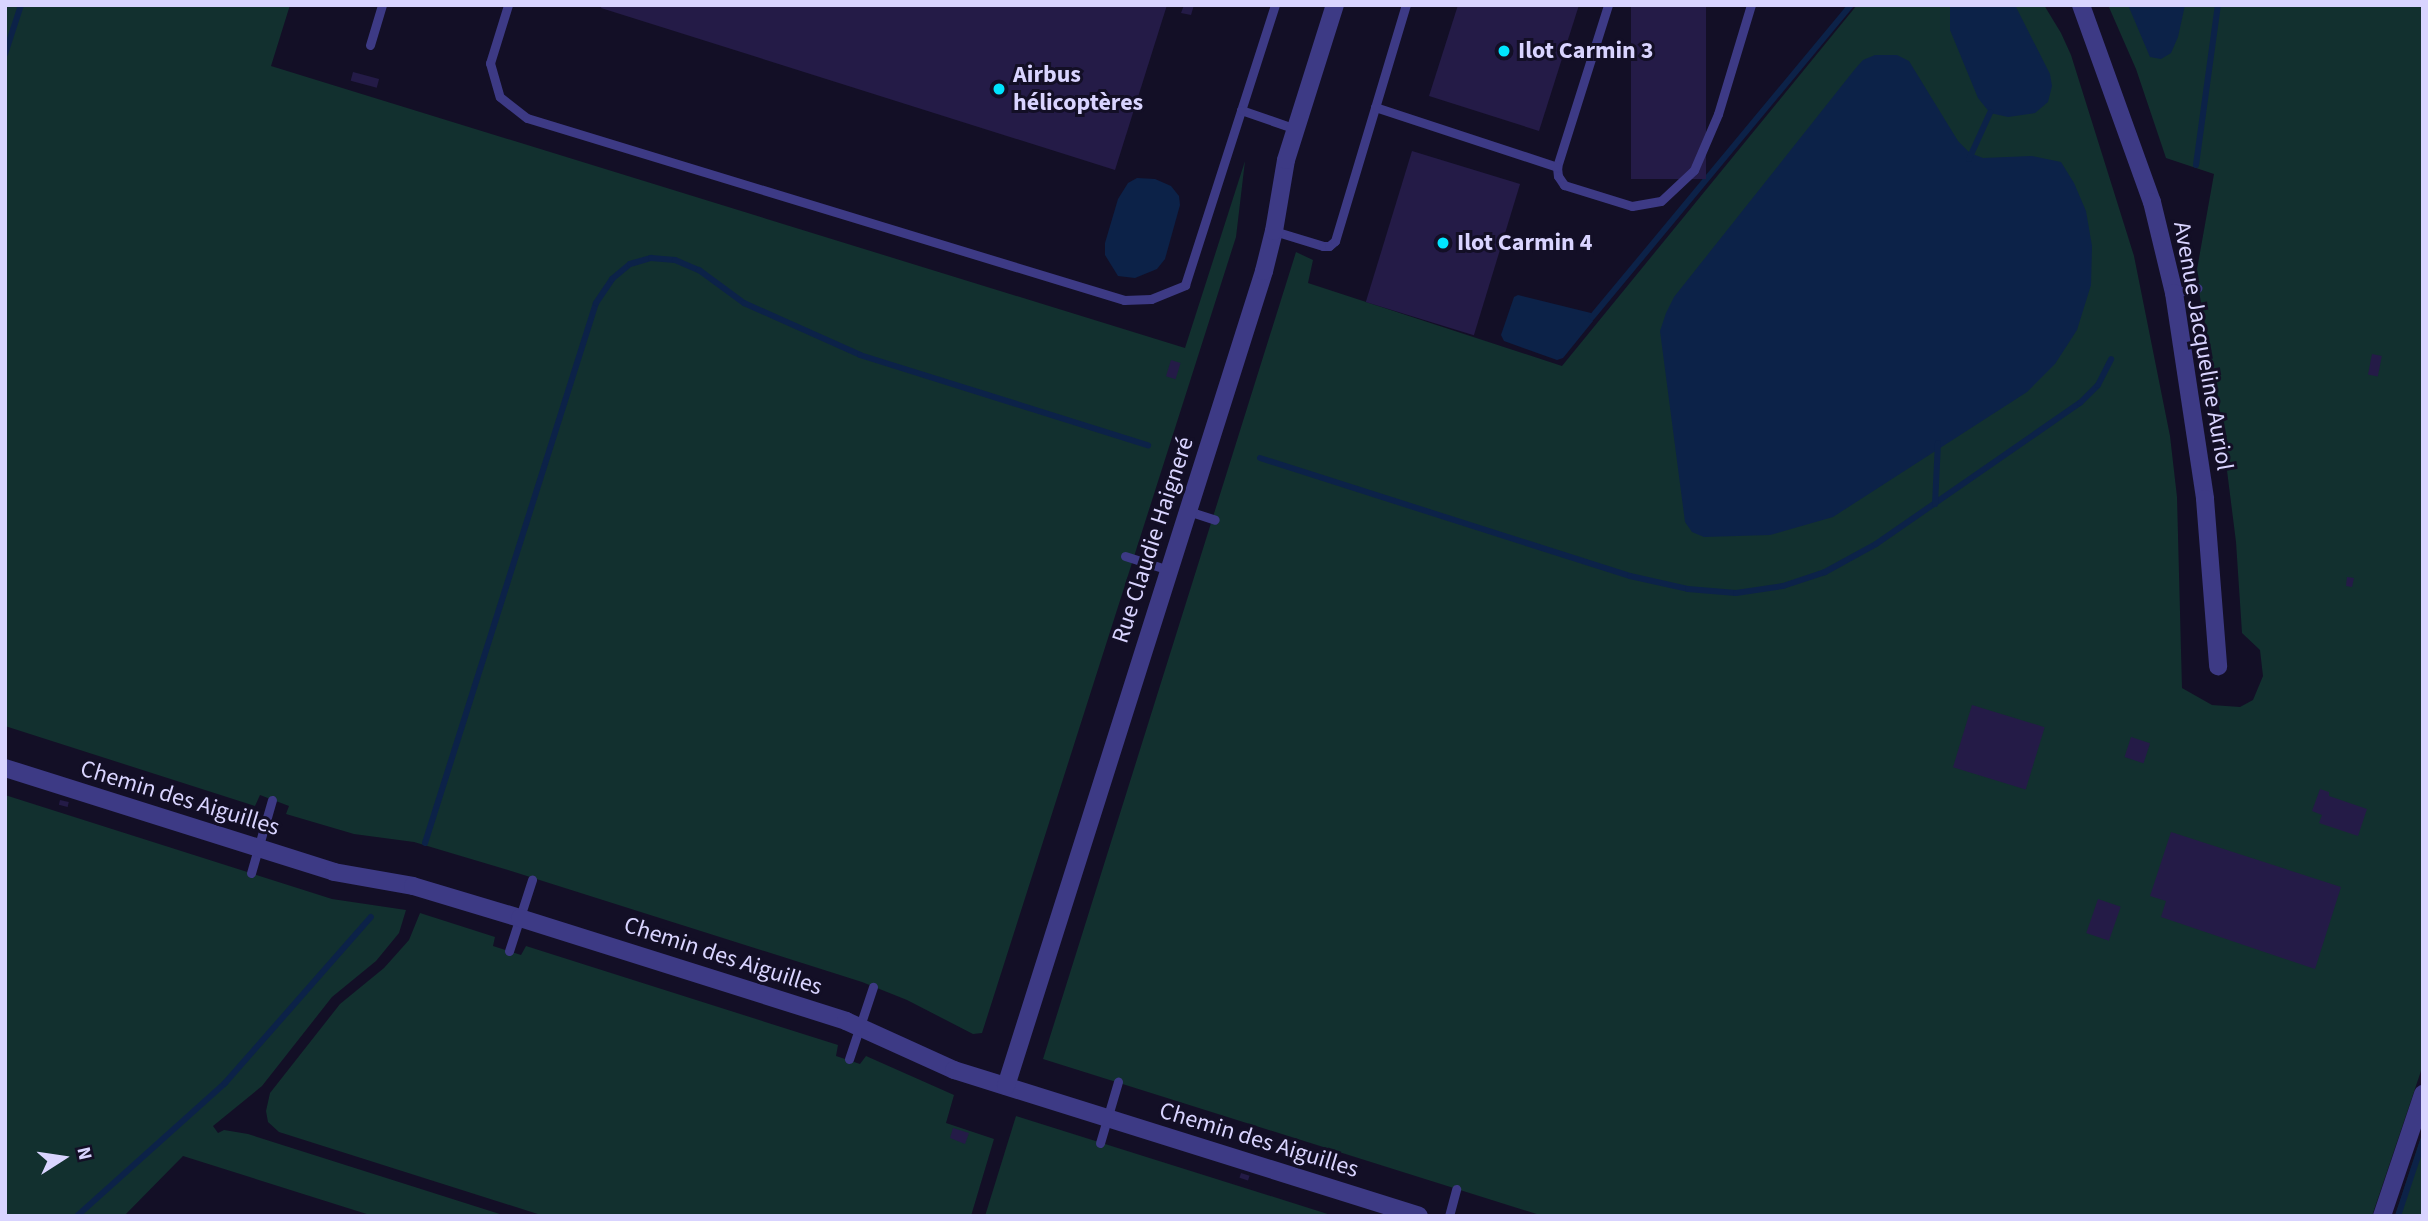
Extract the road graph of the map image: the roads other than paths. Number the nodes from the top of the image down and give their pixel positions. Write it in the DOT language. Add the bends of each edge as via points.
graph roads {
  1 [pos="382,5"];
  2 [pos="508,5"];
  3 [pos="1275,5"];
  4 [pos="1335,5"];
  5 [pos="1406,5"];
  6 [pos="1608,5"];
  7 [pos="1751,5"];
  8 [pos="2081,5"];
  9 [pos="370,46"];
  10 [pos="1375,107"];
  11 [pos="1241,110"];
  12 [pos="1296,129"];
  13 [pos="1557,167"];
  14 [pos="1274,231"];
  15 [pos="2197,288"];
  16 [pos="2174,293"];
  17 [pos="1188,511"];
  18 [pos="1215,520"];
  19 [pos="1125,556"];
  20 [pos="1169,570"];
  21 [pos="2218,666"];
  22 [pos="5,768"];
  23 [pos="272,800"];
  24 [pos="259,848"];
  25 [pos="251,873"];
  26 [pos="532,880"];
  27 [pos="520,918"];
  28 [pos="509,951"];
  29 [pos="873,987"];
  30 [pos="860,1027"];
  31 [pos="849,1059"];
  32 [pos="1118,1082"];
  33 [pos="1006,1086"];
  34 [pos="2423,1094"];
  35 [pos="1108,1118"];
  36 [pos="1100,1143"];
  37 [pos="1456,1189"];
  38 [pos="1419,1216"];
  39 [pos="1448,1216"];
  40 [pos="2382,1216"];
  1 -- 9 [label="lane"];
  2 -- 11 [label="lane" via="490,63 500,97 527,118 1124,300 1151,299 1185,285"];
  3 -- 11 [label="lane"];
  4 -- 12 [label="street, Rue Claudie Haigneré"];
  5 -- 10 [label="lane"];
  6 -- 13 [label="lane"];
  7 -- 13 [label="lane" via="1708,142 1694,170 1675,191 1661,201 1632,206 1564,185"];
  8 -- 16 [label="street, Avenue Jacqueline Auriol" via="2152,202"];
  10 -- 13 [label="lane"];
  10 -- 14 [label="lane" via="1335,241 1323,246"];
  11 -- 12 [label="lane"];
  12 -- 14 [label="street, Rue Claudie Haigneré"];
  14 -- 17 [label="street, Rue Claudie Haigneré"];
  15 -- 16 [label="lane"];
  16 -- 21 [label="street, Avenue Jacqueline Auriol" via="2203,487"];
  17 -- 18 [label="lane"];
  17 -- 20 [label="street, Rue Claudie Haigneré"];
  19 -- 20 [label="lane"];
  20 -- 33 [label="street, Rue Claudie Haigneré"];
  22 -- 24 [label="street, Chemin des Aiguilles"];
  23 -- 24 [label="lane"];
  24 -- 25 [label="lane"];
  24 -- 27 [label="street, Chemin des Aiguilles" via="334,872 413,886"];
  26 -- 27 [label="lane"];
  27 -- 28 [label="lane"];
  27 -- 30 [label="street, Chemin des Aiguilles"];
  29 -- 30 [label="lane"];
  30 -- 31 [label="lane"];
  30 -- 33 [label="street, Chemin des Aiguilles" via="954,1070"];
  32 -- 35 [label="lane"];
  33 -- 35 [label="street, Chemin des Aiguilles"];
  34 -- 40 [label="street"];
  35 -- 36 [label="lane"];
  35 -- 38 [label="street, Chemin des Aiguilles"];
  37 -- 39 [label="lane"];
}
